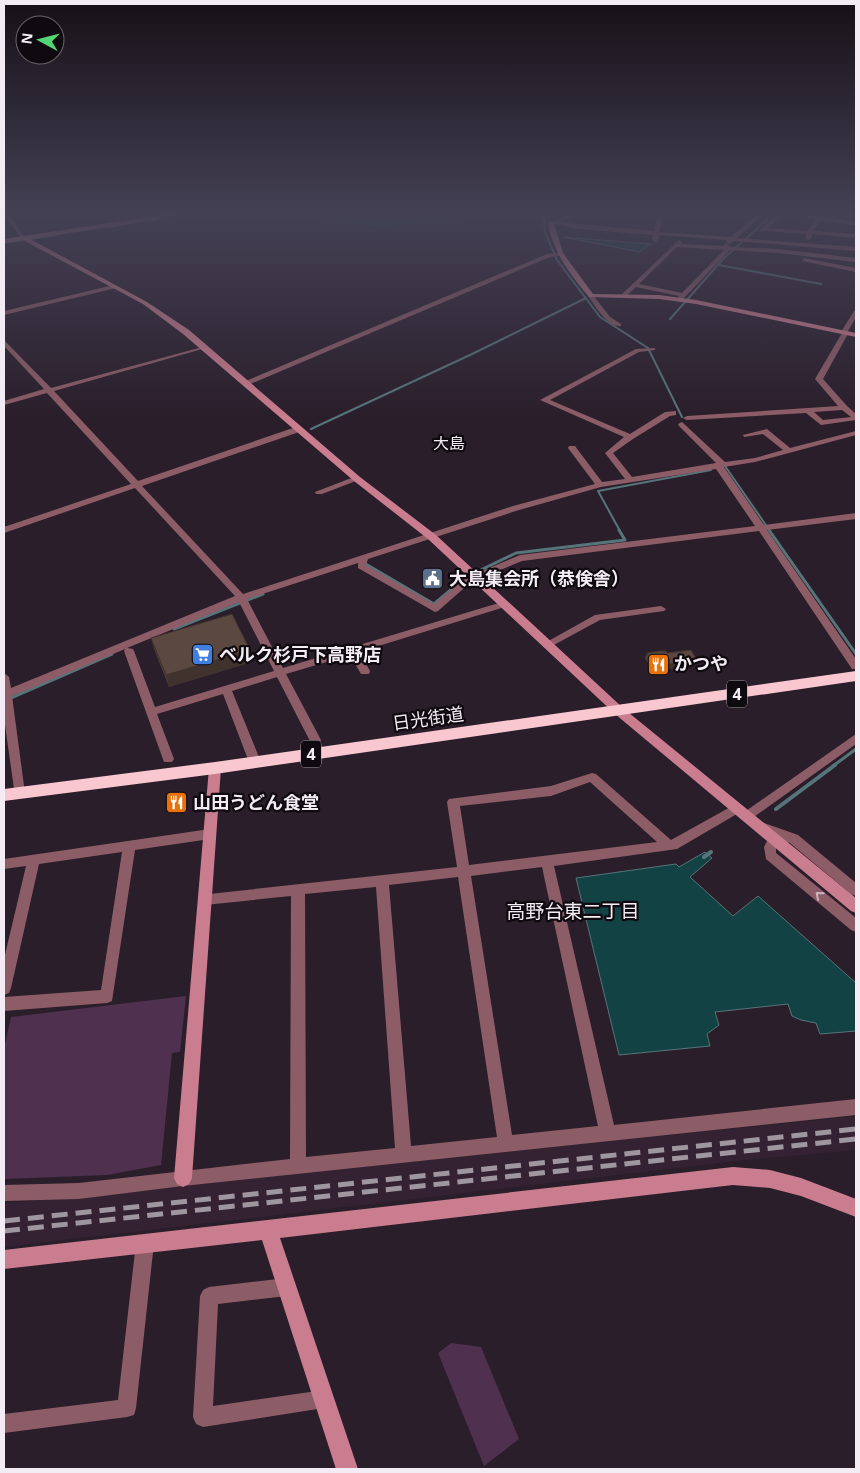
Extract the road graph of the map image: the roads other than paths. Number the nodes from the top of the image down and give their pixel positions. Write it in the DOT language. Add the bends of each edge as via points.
graph roads {
  1 [pos="103,281"];
  2 [pos="488,281"];
  3 [pos="579,281"];
  4 [pos="638,281"];
  5 [pos="697,281"];
  6 [pos="635,284"];
  7 [pos="114,287"];
  8 [pos="591,296"];
  9 [pos="623,296"];
  10 [pos="682,297"];
  11 [pos="856,312"];
  12 [pos="4,314"];
  13 [pos="619,325"];
  14 [pos="845,332"];
  15 [pos="856,334"];
  16 [pos="4,342"];
  17 [pos="204,347"];
  18 [pos="653,349"];
  19 [pos="245,383"];
  20 [pos="49,390"];
  21 [pos="4,403"];
  22 [pos="844,408"];
  23 [pos="808,410"];
  24 [pos="673,413"];
  25 [pos="856,417"];
  26 [pos="299,430"];
  27 [pos="856,433"];
  28 [pos="747,435"];
  29 [pos="630,437"];
  30 [pos="572,448"];
  31 [pos="790,451"];
  32 [pos="720,464"];
  33 [pos="357,479"];
  34 [pos="630,480"];
  35 [pos="138,485"];
  36 [pos="600,485"];
  37 [pos="319,492"];
  38 [pos="856,516"];
  39 [pos="761,527"];
  40 [pos="4,530"];
  41 [pos="432,537"];
  42 [pos="365,556"];
  43 [pos="476,576"];
  44 [pos="242,598"];
  45 [pos="505,604"];
  46 [pos="661,609"];
  47 [pos="548,644"];
  48 [pos="128,651"];
  49 [pos="353,651"];
  50 [pos="856,666"];
  51 [pos="366,671"];
  52 [pos="280,673"];
  53 [pos="856,676"];
  54 [pos="4,677"];
  55 [pos="226,689"];
  56 [pos="6,698"];
  57 [pos="619,711"];
  58 [pos="150,712"];
  59 [pos="856,738"];
  60 [pos="315,740"];
  61 [pos="168,759"];
  62 [pos="255,762"];
  63 [pos="215,768"];
  64 [pos="11,794"];
  65 [pos="743,812"];
  66 [pos="761,827"];
  67 [pos="210,834"];
  68 [pos="774,839"];
  69 [pos="130,845"];
  70 [pos="669,846"];
  71 [pos="34,859"];
  72 [pos="547,862"];
  73 [pos="4,864"];
  74 [pos="464,871"];
  75 [pos="382,881"];
  76 [pos="298,890"];
  77 [pos="856,890"];
  78 [pos="205,899"];
  79 [pos="856,907"];
  80 [pos="856,926"];
  81 [pos="4,988"];
  82 [pos="4,1004"];
  83 [pos="856,1107"];
  84 [pos="608,1134"];
  85 [pos="506,1145"];
  86 [pos="404,1156"];
  87 [pos="298,1166"];
  88 [pos="184,1178"];
  89 [pos="4,1193"];
  90 [pos="856,1208"];
  91 [pos="268,1229"];
  92 [pos="145,1243"];
  93 [pos="4,1260"];
  94 [pos="287,1287"];
  95 [pos="324,1399"];
  96 [pos="4,1424"];
  97 [pos="347,1469"];
  1 -- 7 [label="street"];
  2 -- 19 [label="street"];
  3 -- 8 [label="street"];
  4 -- 6 [label="street"];
  5 -- 10 [label="street"];
  6 -- 9 [label="street"];
  6 -- 10 [label="street"];
  7 -- 12 [label="street"];
  7 -- 17 [label="street" via="160,313"];
  8 -- 9 [label="street"];
  8 -- 13 [label="street" via="608,318"];
  9 -- 10 [label="street"];
  10 -- 14 [label="street"];
  11 -- 14 [label="street"];
  14 -- 15 [label="street"];
  14 -- 22 [label="street" via="819,379"];
  16 -- 20 [label="street"];
  17 -- 19 [label="street"];
  17 -- 20 [label="street"];
  18 -- 29 [label="street" via="638,350 544,400"];
  19 -- 26 [label="street"];
  20 -- 21 [label="street"];
  20 -- 35 [label="street"];
  22 -- 23 [label="street"];
  22 -- 25 [label="street"];
  23 -- 25 [label="street" via="821,423"];
  23 -- 32 [label="street" via="685,421"];
  24 -- 29 [label="street"];
  26 -- 33 [label="street"];
  26 -- 35 [label="street"];
  27 -- 31 [label="street"];
  28 -- 31 [label="street" via="764,432"];
  29 -- 34 [label="street" via="609,453"];
  30 -- 36 [label="street"];
  31 -- 32 [label="street"];
  32 -- 34 [label="street"];
  32 -- 39 [label="street"];
  33 -- 37 [label="street"];
  33 -- 41 [label="street"];
  34 -- 36 [label="street"];
  35 -- 40 [label="street"];
  35 -- 44 [label="street"];
  36 -- 41 [label="street" via="516,508"];
  38 -- 39 [label="street"];
  39 -- 43 [label="street" via="520,558"];
  39 -- 50 [label="street"];
  41 -- 42 [label="street"];
  41 -- 43 [label="street"];
  42 -- 43 [label="street" via="361,566 435,609"];
  42 -- 44 [label="street"];
  43 -- 45 [label="street"];
  44 -- 52 [label="street"];
  44 -- 56 [label="street" via="148,634"];
  45 -- 47 [label="street"];
  45 -- 49 [label="street"];
  46 -- 47 [label="street" via="598,617"];
  47 -- 57 [label="street"];
  48 -- 58 [label="street"];
  49 -- 51 [label="street"];
  49 -- 52 [label="street"];
  52 -- 55 [label="street"];
  52 -- 60 [label="street"];
  53 -- 57 [label="highway, 日光街道 / 4"];
  54 -- 56 [label="street"];
  55 -- 58 [label="street"];
  55 -- 62 [label="street"];
  56 -- 64 [label="street"];
  57 -- 62 [label="highway, 日光街道 / 4"];
  57 -- 65 [label="street"];
  58 -- 61 [label="street"];
  59 -- 65 [label="street"];
  62 -- 63 [label="highway, 日光街道 / 4"];
  63 -- 64 [label="highway, 日光街道 / 4"];
  63 -- 67 [label="street"];
  65 -- 66 [label="street"];
  65 -- 70 [label="street"];
  66 -- 68 [label="street"];
  66 -- 77 [label="street" via="794,839"];
  67 -- 69 [label="street"];
  67 -- 78 [label="street"];
  68 -- 79 [label="street"];
  80 -- 68 [label="street, one-way" via="770,854"];
  69 -- 71 [label="street"];
  69 -- 82 [label="street" via="106,996"];
  70 -- 72 [label="street"];
  70 -- 74 [label="street" via="592,777 551,791 453,802"];
  71 -- 73 [label="street"];
  71 -- 81 [label="street"];
  72 -- 74 [label="street"];
  72 -- 84 [label="street"];
  74 -- 75 [label="street"];
  74 -- 85 [label="street"];
  75 -- 76 [label="street"];
  75 -- 86 [label="street"];
  76 -- 78 [label="street"];
  76 -- 87 [label="street"];
  78 -- 88 [label="street"];
  83 -- 84 [label="street"];
  84 -- 85 [label="street"];
  85 -- 86 [label="street"];
  86 -- 87 [label="street"];
  87 -- 88 [label="street"];
  88 -- 89 [label="street" via="79,1191"];
  90 -- 91 [label="street" via="801,1187 770,1179 733,1176"];
  91 -- 92 [label="street"];
  91 -- 94 [label="street"];
  92 -- 93 [label="street"];
  92 -- 96 [label="street" via="127,1408"];
  94 -- 95 [label="street"];
  94 -- 95 [label="street" via="209,1296 203,1417"];
  95 -- 97 [label="street"];
}
